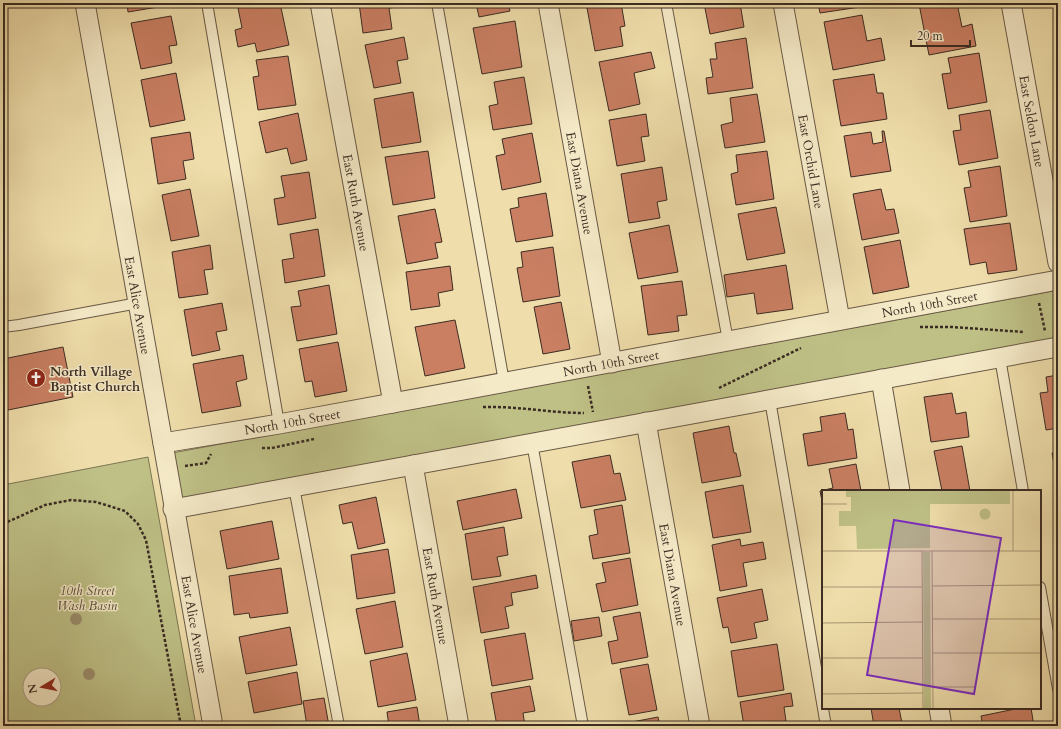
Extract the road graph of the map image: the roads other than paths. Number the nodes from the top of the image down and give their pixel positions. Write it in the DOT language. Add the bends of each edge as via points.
graph roads {
  1 [pos="84,3"];
  2 [pos="207,3"];
  3 [pos="320,3"];
  4 [pos="437,3"];
  5 [pos="548,3"];
  6 [pos="666,3"];
  7 [pos="783,3"];
  8 [pos="1011,3"];
  9 [pos="1058,263"];
  10 [pos="1058,280"];
  11 [pos="138,303"];
  12 [pos="840,320"];
  13 [pos="3,327"];
  14 [pos="728,341"];
  15 [pos="1058,347"];
  16 [pos="1000,358"];
  17 [pos="612,363"];
  18 [pos="881,379"];
  19 [pos="504,382"];
  20 [pos="770,400"];
  21 [pos="393,403"];
  22 [pos="646,422"];
  23 [pos="279,424"];
  24 [pos="163,442"];
  25 [pos="532,443"];
  26 [pos="413,465"];
  27 [pos="294,488"];
  28 [pos="900,490"];
  29 [pos="1023,490"];
  30 [pos="173,509"];
  31 [pos="1041,593"];
  32 [pos="1058,689"];
  33 [pos="822,703"];
  34 [pos="823,709"];
  35 [pos="939,709"];
  36 [pos="212,726"];
  37 [pos="339,726"];
  38 [pos="459,726"];
  39 [pos="583,726"];
  40 [pos="700,726"];
  41 [pos="826,726"];
  42 [pos="942,726"];
  1 -- 11 [label="street, East Alice Avenue"];
  2 -- 23 [label="lane"];
  3 -- 21 [label="street, East Ruth Avenue"];
  4 -- 19 [label="lane"];
  5 -- 17 [label="street, East Diana Avenue"];
  6 -- 14 [label="lane"];
  7 -- 12 [label="street, East Orchid Lane"];
  8 -- 9 [label="street, East Seldon Lane"];
  10 -- 12 [label="street, North 10th Street"];
  11 -- 13 [label="lane"];
  11 -- 24 [label="street, East Alice Avenue"];
  12 -- 14 [label="street, North 10th Street"];
  14 -- 17 [label="street, North 10th Street"];
  15 -- 16 [label="street"];
  16 -- 18 [label="street"];
  16 -- 29 [label="lane"];
  17 -- 19 [label="street, North 10th Street"];
  18 -- 20 [label="street"];
  18 -- 28 [label="street"];
  19 -- 21 [label="street, North 10th Street"];
  20 -- 22 [label="street"];
  20 -- 33 [label="lane"];
  21 -- 23 [label="street, North 10th Street"];
  22 -- 25 [label="street"];
  22 -- 40 [label="street, East Diana Avenue"];
  23 -- 24 [label="street, North 10th Street"];
  24 -- 30 [label="street, East Alice Avenue"];
  25 -- 26 [label="street"];
  25 -- 39 [label="lane"];
  26 -- 27 [label="street"];
  26 -- 38 [label="street, East Ruth Avenue"];
  27 -- 30 [label="street"];
  27 -- 37 [label="lane"];
  30 -- 36 [label="street, East Alice Avenue"];
  31 -- 32 [label="lane"];
  34 -- 41 [label="lane"];
  35 -- 42 [label="street"];
}
